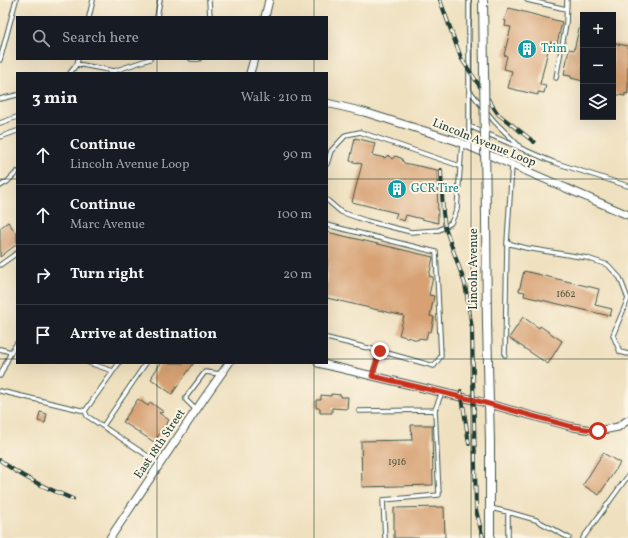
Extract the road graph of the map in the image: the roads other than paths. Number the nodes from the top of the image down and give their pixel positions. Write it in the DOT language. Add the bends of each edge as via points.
graph roads {
  1 [pos="16,0"];
  2 [pos="93,0"];
  3 [pos="160,0"];
  4 [pos="209,0"];
  5 [pos="269,0"];
  6 [pos="469,0"];
  7 [pos="483,0"];
  8 [pos="527,0"];
  9 [pos="567,0"];
  10 [pos="541,2"];
  11 [pos="566,9"];
  12 [pos="88,16"];
  13 [pos="157,16"];
  14 [pos="210,16"];
  15 [pos="265,16"];
  16 [pos="0,60"];
  17 [pos="78,60"];
  18 [pos="147,60"];
  19 [pos="254,60"];
  20 [pos="77,64"];
  21 [pos="71,72"];
  22 [pos="250,72"];
  23 [pos="556,78"];
  24 [pos="469,90"];
  25 [pos="16,96"];
  26 [pos="0,99"];
  27 [pos="328,103"];
  28 [pos="16,117"];
  29 [pos="0,123"];
  30 [pos="469,126"];
  31 [pos="16,131"];
  32 [pos="0,137"];
  33 [pos="462,144"];
  34 [pos="469,147"];
  35 [pos="521,148"];
  36 [pos="328,161"];
  37 [pos="512,165"];
  38 [pos="460,166"];
  39 [pos="16,173"];
  40 [pos="0,186"];
  41 [pos="628,186"];
  42 [pos="328,201"];
  43 [pos="628,214"];
  44 [pos="328,225"];
  45 [pos="507,243"];
  46 [pos="16,254"];
  47 [pos="0,265"];
  48 [pos="328,338"];
  49 [pos="16,345"];
  50 [pos="0,349"];
  51 [pos="380,351"];
  52 [pos="11,352"];
  53 [pos="628,354"];
  54 [pos="505,355"];
  55 [pos="92,364"];
  56 [pos="118,364"];
  57 [pos="145,364"];
  58 [pos="228,364"];
  59 [pos="322,364"];
  60 [pos="113,371"];
  61 [pos="221,374"];
  62 [pos="0,376"];
  63 [pos="372,376"];
  64 [pos="0,392"];
  65 [pos="442,392"];
  66 [pos="489,404"];
  67 [pos="196,410"];
  68 [pos="435,410"];
  69 [pos="85,411"];
  70 [pos="359,411"];
  71 [pos="627,423"];
  72 [pos="103,426"];
  73 [pos="160,464"];
  74 [pos="628,476"];
  75 [pos="490,508"];
  76 [pos="508,512"];
  77 [pos="110,538"];
  78 [pos="385,538"];
  79 [pos="490,538"];
  80 [pos="508,538"];
  81 [pos="569,538"];
  82 [pos="583,538"];
  1 -- 16 [label="lane"];
  2 -- 12 [label="lane"];
  3 -- 13 [label="lane"];
  4 -- 14 [label="lane"];
  5 -- 15 [label="street"];
  6 -- 24 [label="lane"];
  7 -- 66 [label="street, Lincoln Avenue, bridge"];
  8 -- 10 [label="lane"];
  9 -- 11 [label="lane"];
  10 -- 11 [label="lane"];
  11 -- 23 [label="lane" via="566,24"];
  17 -- 20 [label="lane"];
  18 -- 20 [label="lane" via="114,71"];
  19 -- 22 [label="street"];
  20 -- 21 [label="lane"];
  24 -- 30 [label="lane"];
  24 -- 35 [label="lane" via="494,121"];
  25 -- 26 [label="lane"];
  27 -- 33 [label="street, Lincoln Avenue Loop" via="364,112"];
  28 -- 29 [label="lane"];
  30 -- 34 [label="lane"];
  30 -- 35 [label="lane"];
  31 -- 32 [label="lane"];
  33 -- 34 [label="street, Lincoln Avenue Loop"];
  33 -- 38 [label="lane"];
  34 -- 37 [label="street, Lincoln Avenue Loop"];
  35 -- 41 [label="lane" via="553,162"];
  36 -- 38 [label="lane" via="331,151 346,135 360,132"];
  37 -- 43 [label="street, Lincoln Avenue Loop"];
  37 -- 45 [label="lane"];
  38 -- 42 [label="lane" via="457,209 451,223 439,230 410,232 366,221 341,212"];
  39 -- 40 [label="lane"];
  44 -- 51 [label="lane" via="436,252 441,356 434,366"];
  45 -- 53 [label="lane" via="587,258 608,265 620,278 628,299 613,335 620,352"];
  45 -- 54 [label="lane"];
  46 -- 47 [label="lane"];
  48 -- 51 [label="lane"];
  49 -- 52 [label="lane"];
  50 -- 52 [label="lane"];
  51 -- 63 [label="lane"];
  52 -- 62 [label="lane"];
  55 -- 60 [label="lane"];
  56 -- 60 [label="lane"];
  57 -- 72 [label="lane"];
  58 -- 61 [label="street, East 18th Street"];
  59 -- 63 [label="street"];
  60 -- 69 [label="lane"];
  61 -- 67 [label="street, East 18th Street"];
  61 -- 67 [label="lane" via="205,372 191,391 186,399"];
  63 -- 65 [label="street"];
  64 -- 69 [label="lane"];
  65 -- 66 [label="street"];
  65 -- 68 [label="lane"];
  66 -- 71 [label="street" via="573,427 598,431"];
  66 -- 75 [label="street, Lincoln Avenue"];
  67 -- 73 [label="street, East 18th Street"];
  68 -- 70 [label="lane"];
  68 -- 78 [label="lane" via="439,495 383,500"];
  69 -- 72 [label="lane" via="87,416"];
  72 -- 73 [label="lane"];
  73 -- 77 [label="street, East 18th Street"];
  74 -- 82 [label="lane"];
  75 -- 76 [label="lane"];
  75 -- 79 [label="street, Lincoln Avenue"];
  76 -- 80 [label="lane"];
  76 -- 81 [label="lane" via="536,520"];
}
